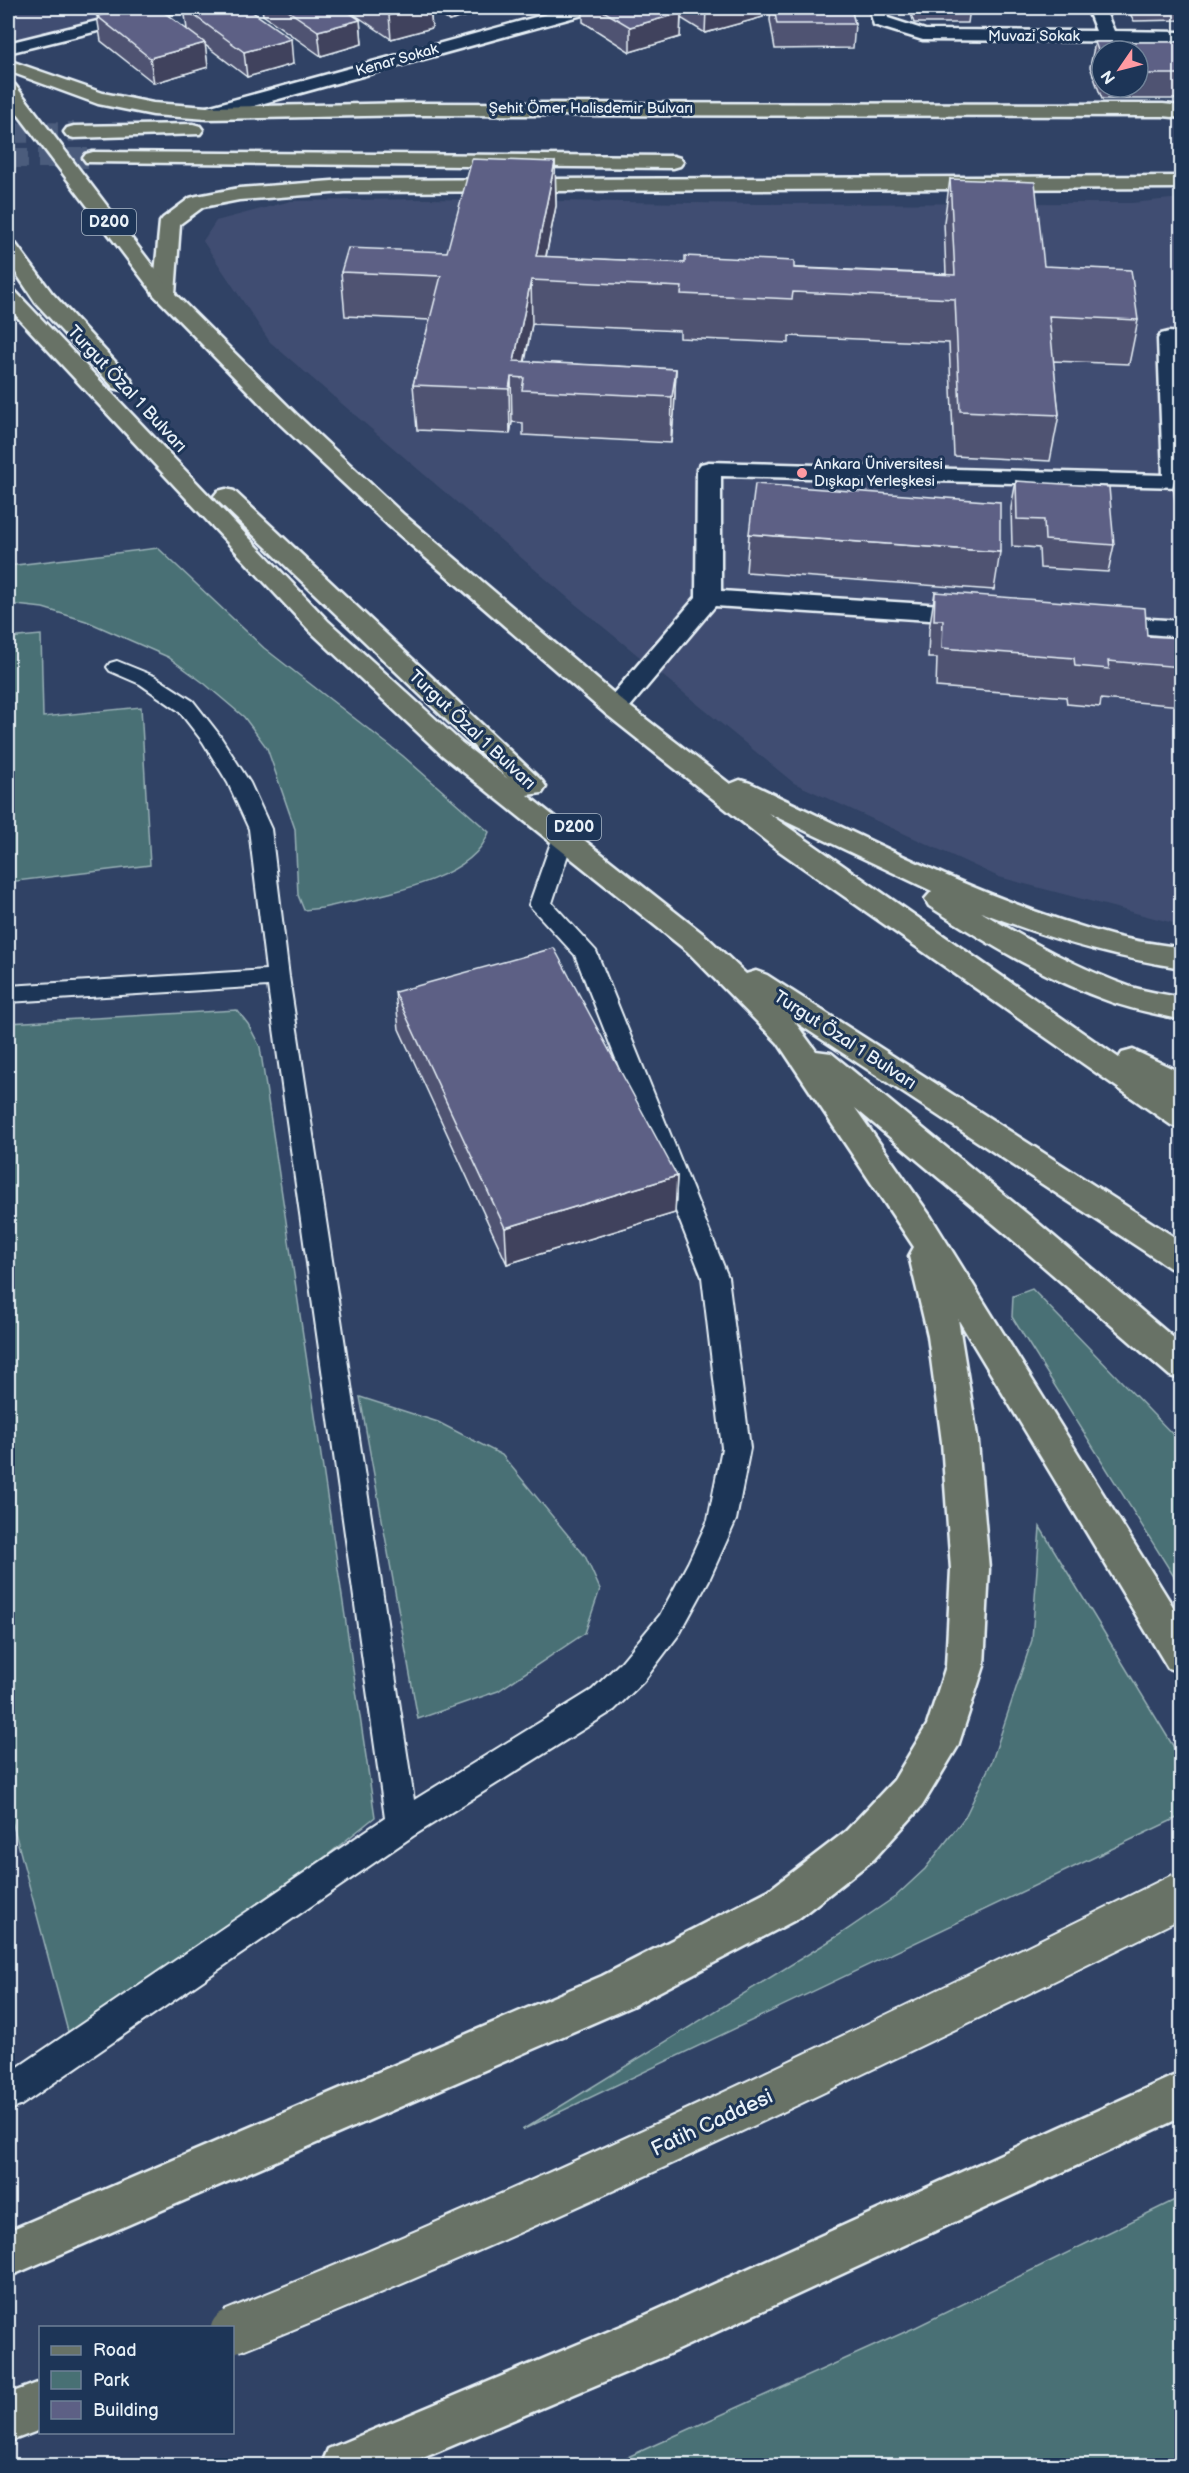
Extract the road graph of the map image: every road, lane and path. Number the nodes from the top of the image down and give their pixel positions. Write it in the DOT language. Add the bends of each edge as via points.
graph roads {
  1 [pos="169,8"];
  2 [pos="587,8"];
  3 [pos="877,8"];
  4 [pos="1096,8"];
  5 [pos="1107,36"];
  6 [pos="1182,37"];
  7 [pos="8,48"];
  8 [pos="8,65"];
  9 [pos="8,89"];
  10 [pos="1182,112"];
  11 [pos="207,113"];
  12 [pos="1182,127"];
  13 [pos="396,128"];
  14 [pos="573,128"];
  15 [pos="74,132"];
  16 [pos="93,158"];
  17 [pos="693,162"];
  18 [pos="872,165"];
  19 [pos="1182,169"];
  20 [pos="1182,182"];
  21 [pos="8,247"];
  22 [pos="164,294"];
  23 [pos="8,295"];
  24 [pos="1182,340"];
  25 [pos="708,598"];
  26 [pos="1004,617"];
  27 [pos="1075,622"];
  28 [pos="1182,629"];
  29 [pos="117,667"];
  30 [pos="615,708"];
  31 [pos="683,762"];
  32 [pos="563,836"];
  33 [pos="848,840"];
  34 [pos="697,944"];
  35 [pos="1182,958"];
  36 [pos="278,977"];
  37 [pos="8,994"];
  38 [pos="1006,994"];
  39 [pos="1182,1009"];
  40 [pos="789,1035"];
  41 [pos="1182,1087"];
  42 [pos="1182,1117"];
  43 [pos="919,1226"];
  44 [pos="1182,1259"];
  45 [pos="1182,1366"];
  46 [pos="1182,1656"];
  47 [pos="402,1825"];
  48 [pos="1182,1894"];
  49 [pos="8,2094"];
  50 [pos="1182,2094"];
  51 [pos="8,2254"];
  52 [pos="234,2330"];
  53 [pos="39,2406"];
  54 [pos="8,2418"];
  55 [pos="345,2466"];
  1 -- 7 [label="street"];
  2 -- 11 [label="street, Kenar Sokak"];
  3 -- 5 [label="street, Muvazi Sokak" via="880,21 923,35"];
  4 -- 5 [label="street"];
  5 -- 6 [label="street, Muvazi Sokak"];
  8 -- 11 [label="main road, Şehit Ömer Halisdemir Bulvarı" via="98,98 153,109"];
  9 -- 22 [label="main road, D200"];
  10 -- 11 [label="main road, Şehit Ömer Halisdemir Bulvarı" via="720,108"];
  12 -- 14 [label="main road, Şehit Ömer Halisdemir Bulvarı"];
  13 -- 15 [label="main road"];
  16 -- 17 [label="main road"];
  18 -- 19 [label="main road"];
  20 -- 22 [label="main road" via="345,186 239,194 197,202 170,222"];
  21 -- 34 [label="main road, Turgut Özal 1 Bulvarı / D200" via="44,298 232,502"];
  22 -- 30 [label="main road, D200" via="288,419 396,520"];
  23 -- 32 [label="main road" via="319,626 452,749"];
  24 -- 25 [label="street" via="1169,339 1175,482 709,469"];
  25 -- 26 [label="street"];
  25 -- 30 [label="street"];
  27 -- 28 [label="street"];
  29 -- 36 [label="lane" via="147,680 186,706 240,783 260,829"];
  30 -- 31 [label="main road, D200"];
  31 -- 33 [label="main road"];
  31 -- 38 [label="main road, D200" via="785,841"];
  32 -- 34 [label="main road"];
  32 -- 47 [label="lane" via="540,905 585,951 715,1276 736,1448 722,1520 699,1571 670,1624 632,1672 603,1700"];
  33 -- 35 [label="main road" via="944,885 1038,922 1115,946"];
  33 -- 39 [label="main road" via="980,925 1044,960 1123,995"];
  34 -- 40 [label="main road"];
  34 -- 44 [label="main road, Turgut Özal 1 Bulvarı / D200"];
  36 -- 37 [label="lane"];
  36 -- 47 [label="lane"];
  38 -- 41 [label="main road"];
  38 -- 42 [label="main road, D200"];
  40 -- 43 [label="main road"];
  40 -- 45 [label="main road"];
  43 -- 46 [label="main road"];
  43 -- 51 [label="main road" via="945,1336 960,1442 970,1569 965,1666 945,1733 908,1793 861,1845 784,1904 617,1991"];
  47 -- 49 [label="lane"];
  48 -- 52 [label="main road, Fatih Caddesi, bridge" via="720,2120 370,2277"];
  50 -- 55 [label="main road" via="665,2331"];
  53 -- 54 [label="main road"];
}
